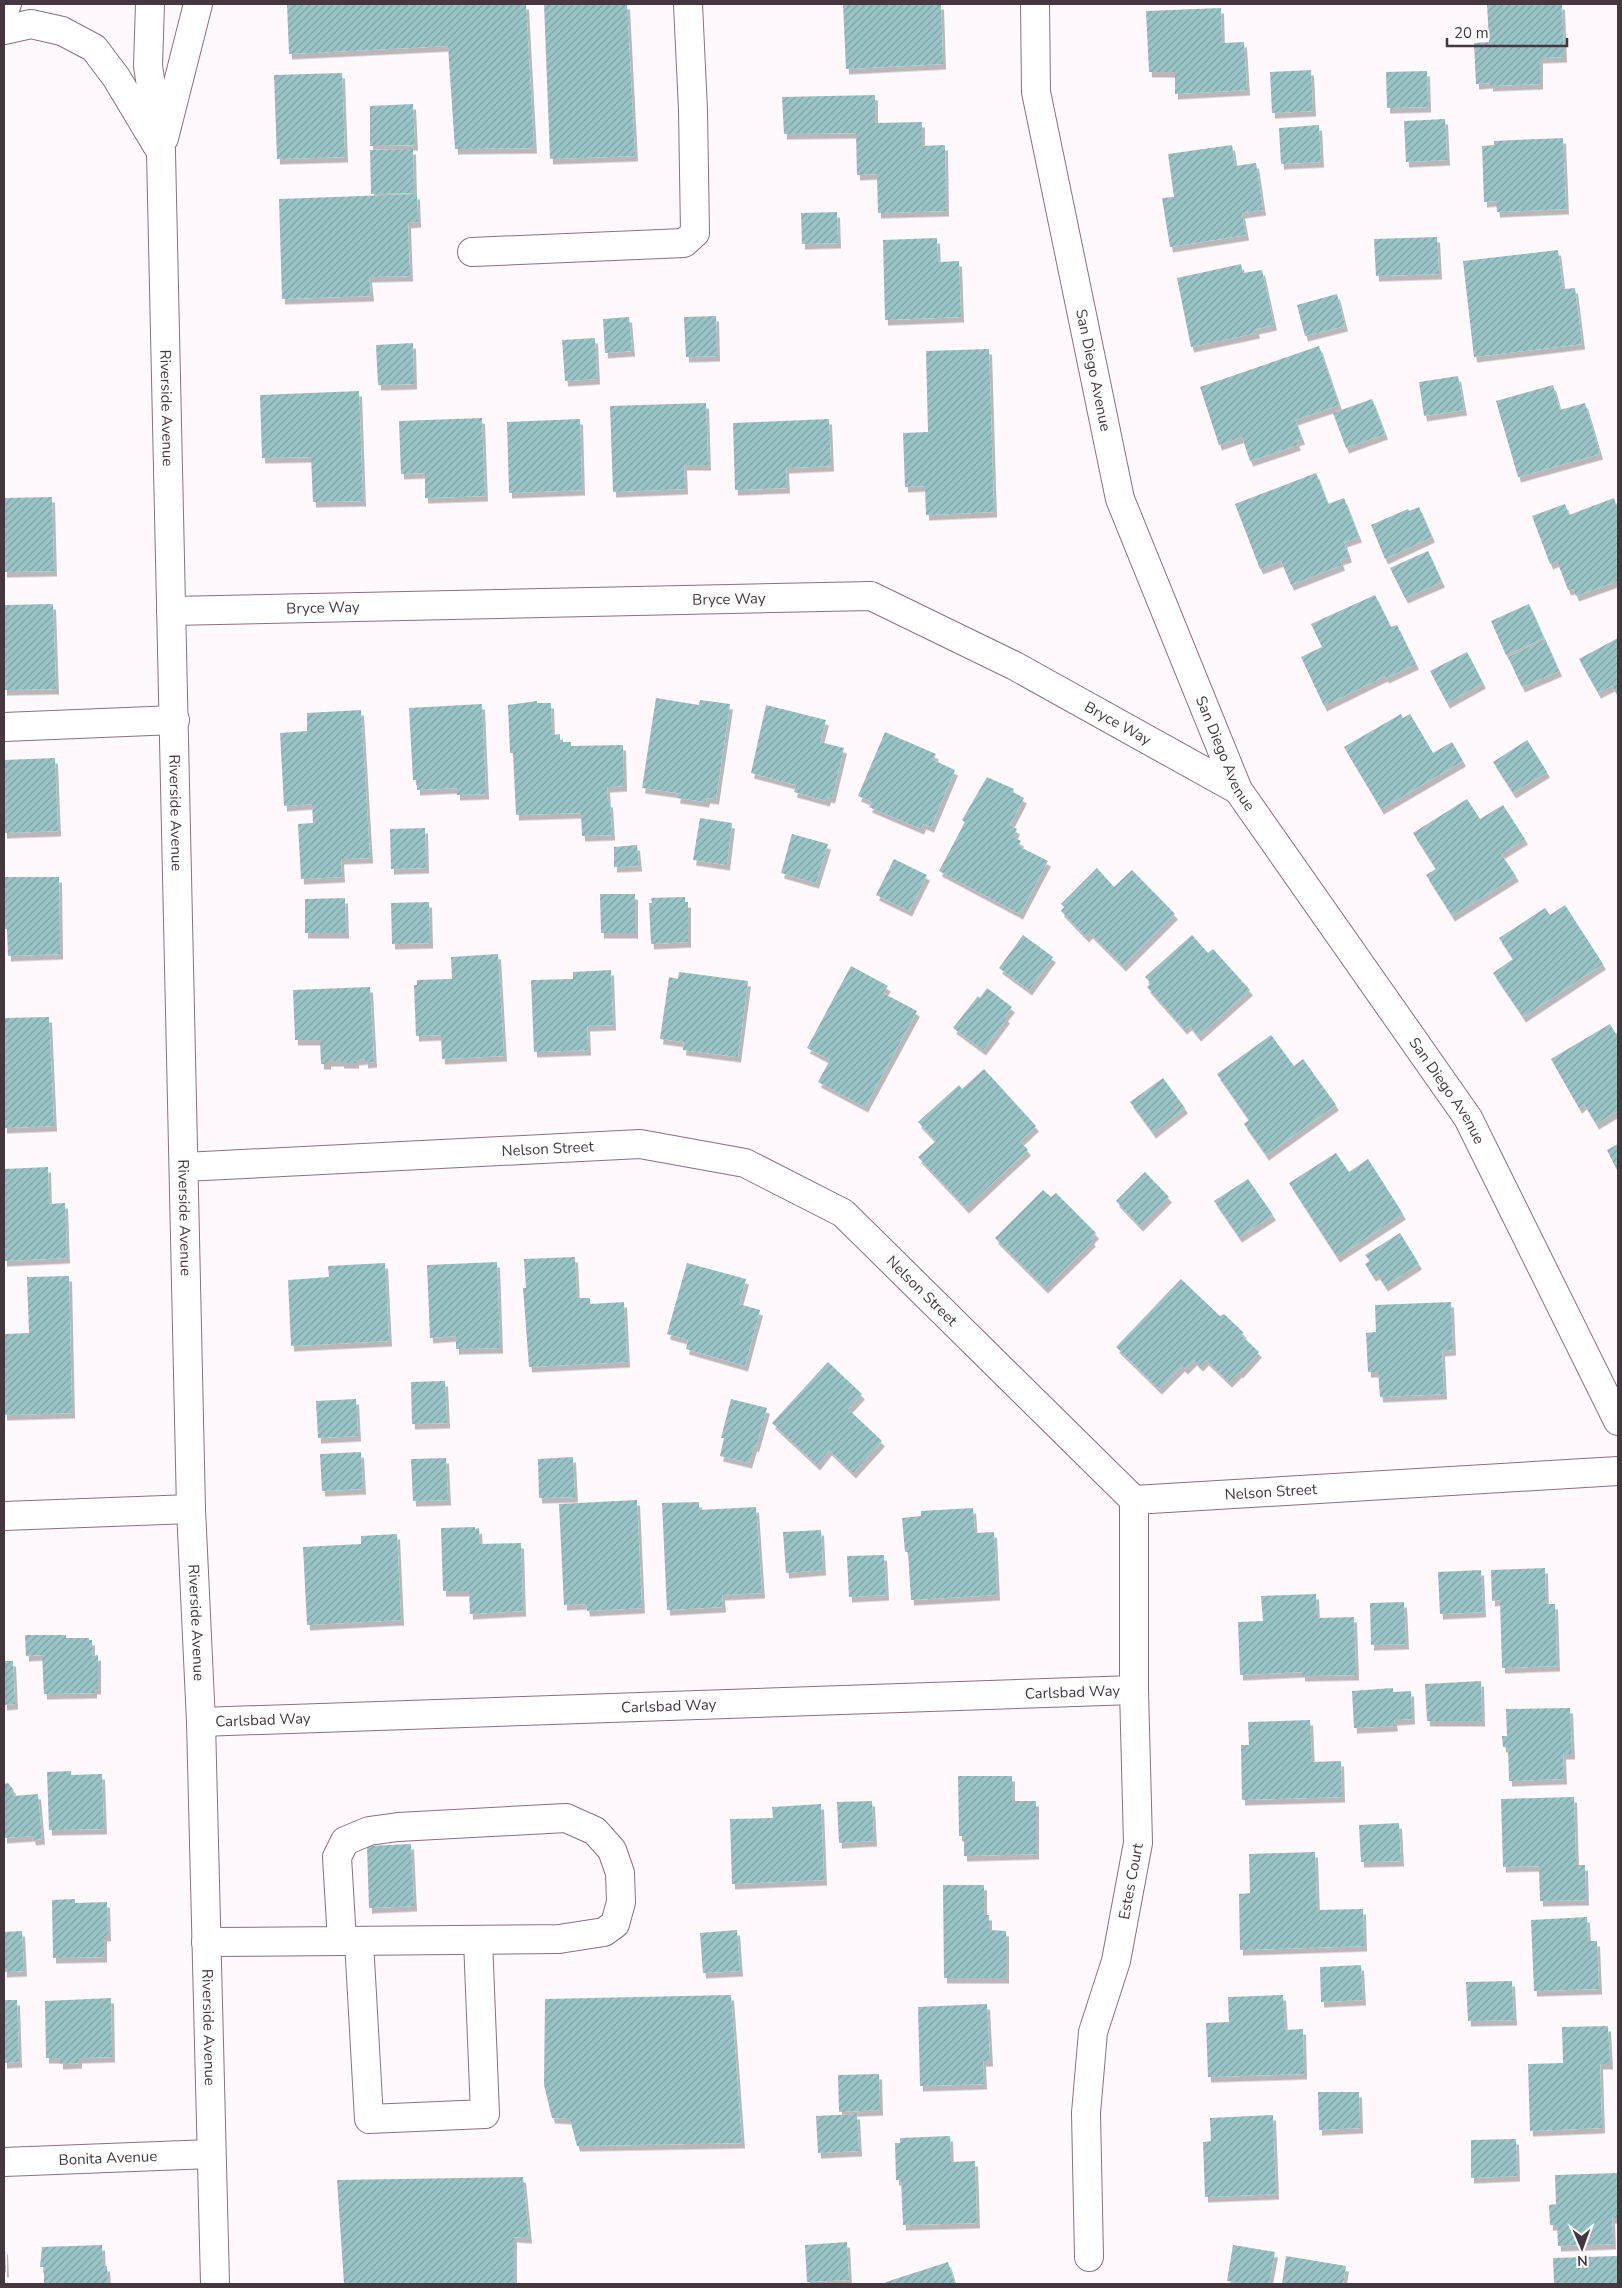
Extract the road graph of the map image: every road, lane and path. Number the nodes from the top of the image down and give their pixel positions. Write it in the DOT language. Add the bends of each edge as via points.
graph roads {
  1 [pos="8,4"];
  2 [pos="150,4"];
  3 [pos="198,4"];
  4 [pos="688,4"];
  5 [pos="1036,4"];
  6 [pos="4,6"];
  7 [pos="4,30"];
  8 [pos="161,152"];
  9 [pos="472,252"];
  10 [pos="171,611"];
  11 [pos="174,720"];
  12 [pos="4,727"];
  13 [pos="1238,790"];
  14 [pos="184,1167"];
  15 [pos="1618,1421"];
  16 [pos="1618,1471"];
  17 [pos="1134,1500"];
  18 [pos="191,1508"];
  19 [pos="4,1516"];
  20 [pos="1134,1690"];
  21 [pos="201,1722"];
  22 [pos="478,1940"];
  23 [pos="351,1941"];
  24 [pos="206,1942"];
  25 [pos="211,2154"];
  26 [pos="4,2162"];
  27 [pos="1089,2257"];
  28 [pos="215,2284"];
  1 -- 6 [label="main road"];
  2 -- 8 [label="main road, Riverside Avenue" via="148,66"];
  3 -- 8 [label="main road, Riverside Avenue"];
  4 -- 9 [label="main road" via="695,232 684,243"];
  5 -- 13 [label="main road, San Diego Avenue" via="1036,92 1120,499"];
  7 -- 8 [label="main road" via="31,24 62,31 94,48 116,77"];
  8 -- 10 [label="main road, Riverside Avenue"];
  10 -- 11 [label="main road, Riverside Avenue"];
  10 -- 13 [label="main road, Bryce Way" via="871,596 1015,666"];
  11 -- 12 [label="main road"];
  11 -- 14 [label="main road, Riverside Avenue"];
  13 -- 15 [label="main road, San Diego Avenue" via="1468,1118"];
  14 -- 17 [label="main road, Nelson Street" via="640,1144 745,1163 844,1213"];
  14 -- 18 [label="main road, Riverside Avenue"];
  16 -- 17 [label="main road, Nelson Street"];
  17 -- 20 [label="main road, Estes Court"];
  18 -- 19 [label="main road"];
  18 -- 21 [label="main road, Riverside Avenue"];
  20 -- 21 [label="main road, Carlsbad Way"];
  20 -- 27 [label="main road, Estes Court" via="1138,1843 1116,1961 1093,2032 1086,2113"];
  21 -- 24 [label="main road, Riverside Avenue"];
  22 -- 23 [label="main road"];
  22 -- 23 [label="main road" via="484,2114 369,2119"];
  22 -- 23 [label="main road" via="559,1939 604,1932 615,1924 621,1902 620,1873 612,1850 595,1831 566,1818 369,1831 346,1841 337,1857"];
  23 -- 24 [label="main road"];
  24 -- 25 [label="main road, Riverside Avenue"];
  25 -- 26 [label="main road, Bonita Avenue"];
  25 -- 28 [label="main road, Riverside Avenue"];
}
